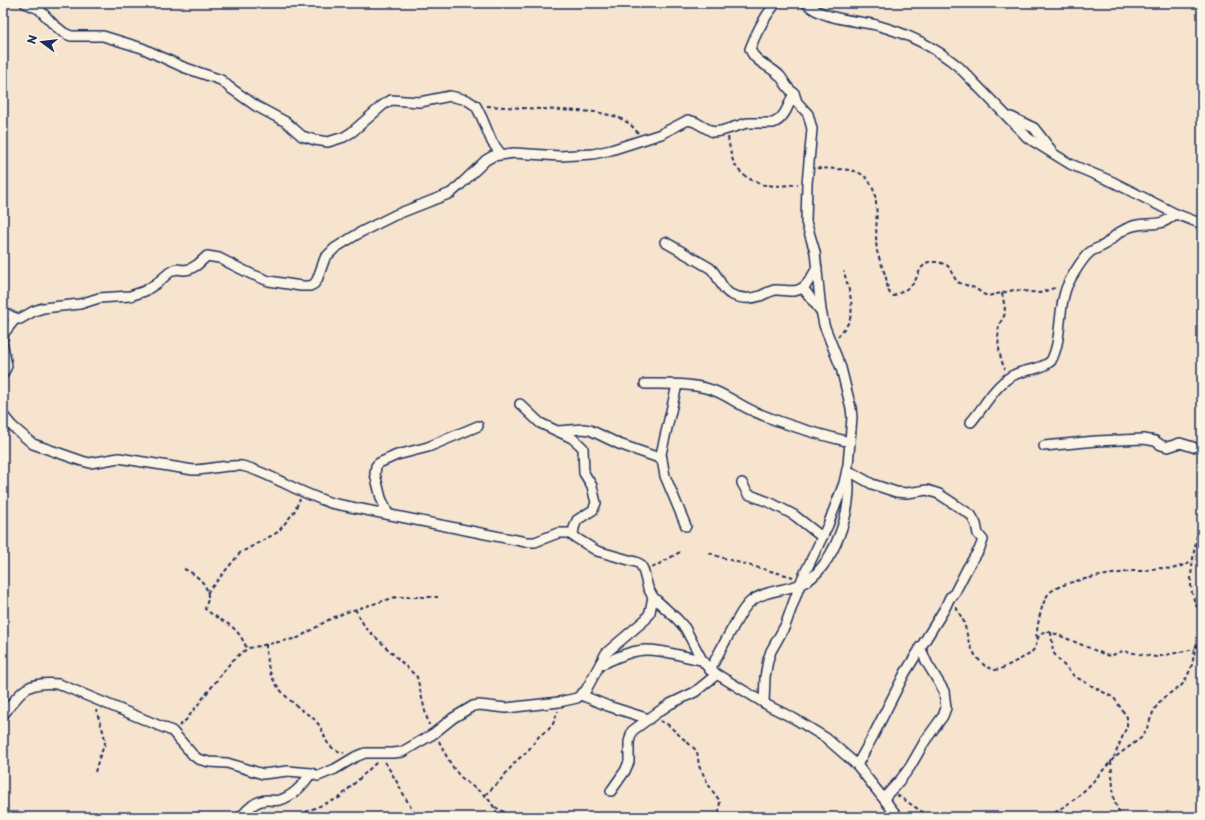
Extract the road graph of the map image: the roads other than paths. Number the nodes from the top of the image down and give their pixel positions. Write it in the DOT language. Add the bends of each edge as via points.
graph roads {
  1 [pos="25,3"];
  2 [pos="776,3"];
  3 [pos="806,3"];
  4 [pos="794,93"];
  5 [pos="501,154"];
  6 [pos="1176,214"];
  7 [pos="1202,224"];
  8 [pos="666,242"];
  9 [pos="817,268"];
  10 [pos="803,288"];
  11 [pos="820,310"];
  12 [pos="3,312"];
  13 [pos="16,318"];
  14 [pos="3,338"];
  15 [pos="3,346"];
  16 [pos="3,374"];
  17 [pos="645,384"];
  18 [pos="677,385"];
  19 [pos="520,404"];
  20 [pos="3,415"];
  21 [pos="971,422"];
  22 [pos="478,426"];
  23 [pos="558,431"];
  24 [pos="850,442"];
  25 [pos="1044,446"];
  26 [pos="1193,447"];
  27 [pos="662,459"];
  28 [pos="847,470"];
  29 [pos="742,483"];
  30 [pos="388,514"];
  31 [pos="686,526"];
  32 [pos="573,535"];
  33 [pos="822,536"];
  34 [pos="800,582"];
  35 [pos="652,597"];
  36 [pos="920,647"];
  37 [pos="702,660"];
  38 [pos="600,665"];
  39 [pos="713,673"];
  40 [pos="581,695"];
  41 [pos="764,703"];
  42 [pos="3,715"];
  43 [pos="648,719"];
  44 [pos="856,765"];
  45 [pos="311,773"];
  46 [pos="611,791"];
  47 [pos="884,798"];
  48 [pos="242,817"];
  49 [pos="898,817"];
  1 -- 5 [label="street" via="39,10 70,36 102,36 142,48 221,80 256,106 286,122 302,136 332,142 352,132 392,100 420,102 450,96 467,100 476,106 492,142"];
  2 -- 4 [label="street" via="750,49 754,57 780,76 789,91"];
  3 -- 6 [label="street" via="820,12 837,18 876,25 906,35 930,47 959,67 1028,138 1070,164 1113,182"];
  4 -- 5 [label="street" via="784,114 776,122 747,123 721,132 712,131 688,120 667,132 593,154"];
  4 -- 9 [label="street" via="797,102 808,114 812,130 806,184 806,222"];
  5 -- 13 [label="street" via="486,160 451,193 395,215 335,248 325,258 313,285 269,281 219,258 207,256 197,265 184,270 176,269 145,291 130,296 100,298 80,304 43,308 34,310 20,319"];
  6 -- 7 [label="street"];
  6 -- 21 [label="street" via="1163,222 1141,224 1124,230 1089,253 1069,282 1061,305 1056,347 1051,361 1010,377 998,387"];
  8 -- 10 [label="street" via="710,268 724,289 735,296 753,298 774,290 792,291"];
  9 -- 10 [label="street"];
  9 -- 11 [label="street"];
  10 -- 11 [label="street"];
  11 -- 24 [label="street" via="841,368 851,408"];
  12 -- 13 [label="street"];
  13 -- 14 [label="street"];
  15 -- 16 [label="street" via="7,366"];
  17 -- 18 [label="street"];
  18 -- 24 [label="street" via="709,389 775,420"];
  18 -- 27 [label="street"];
  19 -- 23 [label="street" via="540,423"];
  20 -- 30 [label="street" via="33,444 82,461 90,463 119,458 193,470 243,466 331,503"];
  22 -- 30 [label="street" via="428,447 379,463 375,474"];
  23 -- 27 [label="street" via="590,430 619,444"];
  23 -- 32 [label="street" via="583,448 584,473 592,484 596,501 595,508 577,520"];
  24 -- 28 [label="street"];
  25 -- 26 [label="street" via="1144,439 1168,447 1180,443"];
  27 -- 31 [label="street" via="668,484"];
  28 -- 33 [label="street" via="836,506"];
  28 -- 34 [label="street" via="848,505 844,522 824,564 814,575"];
  28 -- 36 [label="street" via="872,484 896,492 930,490 939,494 972,516 978,534 983,540 954,596 950,597 946,608"];
  29 -- 33 [label="street" via="748,494 794,515"];
  30 -- 32 [label="street" via="526,542 535,542 558,533"];
  32 -- 35 [label="street" via="597,551 641,565"];
  33 -- 34 [label="street"];
  34 -- 39 [label="street" via="764,594 748,603 730,633"];
  34 -- 41 [label="street" via="785,626 768,660"];
  35 -- 37 [label="street" via="685,628"];
  35 -- 38 [label="street" via="650,612 646,619 610,649"];
  36 -- 44 [label="street"];
  36 -- 47 [label="street" via="944,692 946,708 910,767"];
  37 -- 38 [label="street" via="644,650"];
  37 -- 39 [label="street"];
  38 -- 40 [label="street"];
  39 -- 41 [label="street"];
  39 -- 43 [label="street" via="695,692 670,704"];
  40 -- 43 [label="street"];
  40 -- 45 [label="street" via="559,702 506,708 473,706 402,752 368,752 318,776"];
  41 -- 44 [label="street" via="826,738"];
  42 -- 45 [label="street" via="28,687 46,683 59,684 172,731 198,759 227,763 263,774 288,771"];
  43 -- 46 [label="street" via="631,733 628,742 629,762"];
  44 -- 47 [label="street"];
  45 -- 48 [label="street" via="306,781 290,794 279,800 257,802"];
  47 -- 49 [label="street"];
}
